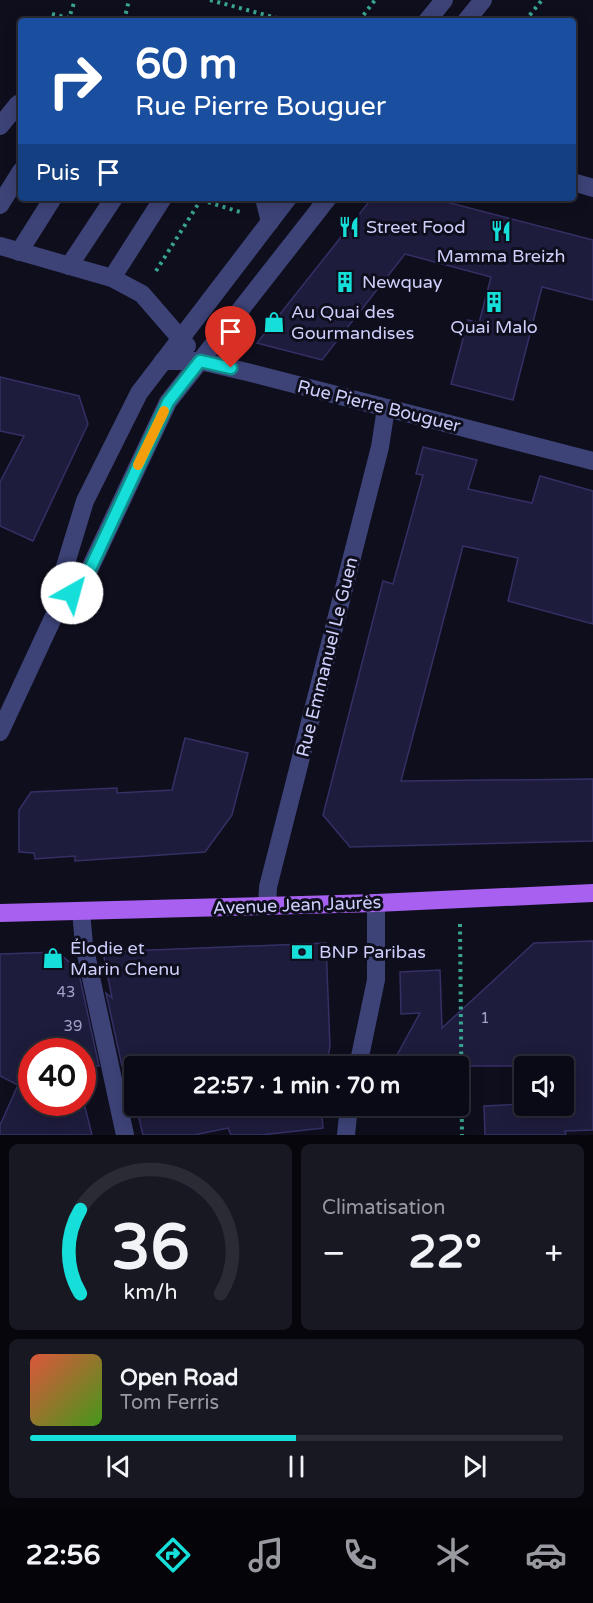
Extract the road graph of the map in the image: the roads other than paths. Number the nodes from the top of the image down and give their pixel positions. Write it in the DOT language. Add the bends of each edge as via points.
graph roads {
  1 [pos="444,0"];
  2 [pos="483,0"];
  3 [pos="429,18"];
  4 [pos="468,18"];
  5 [pos="18,104"];
  6 [pos="0,126"];
  7 [pos="18,176"];
  8 [pos="576,183"];
  9 [pos="593,188"];
  10 [pos="51,201"];
  11 [pos="112,201"];
  12 [pos="161,201"];
  13 [pos="265,201"];
  14 [pos="286,201"];
  15 [pos="326,201"];
  16 [pos="0,205"];
  17 [pos="270,222"];
  18 [pos="0,246"];
  19 [pos="19,252"];
  20 [pos="69,266"];
  21 [pos="112,278"];
  22 [pos="180,338"];
  23 [pos="163,361"];
  24 [pos="200,361"];
  25 [pos="386,408"];
  26 [pos="593,461"];
  27 [pos="60,603"];
  28 [pos="0,732"];
  29 [pos="593,893"];
  30 [pos="376,903"];
  31 [pos="267,906"];
  32 [pos="81,911"];
  33 [pos="0,913"];
  34 [pos="360,1056"];
  35 [pos="347,1116"];
  36 [pos="125,1135"];
  37 [pos="346,1135"];
  1 -- 3 [label="street"];
  2 -- 4 [label="street"];
  5 -- 6 [label="street"];
  7 -- 16 [label="street"];
  8 -- 9 [label="street"];
  10 -- 19 [label="street"];
  11 -- 20 [label="street"];
  12 -- 21 [label="street"];
  13 -- 17 [label="street"];
  14 -- 17 [label="street"];
  15 -- 24 [label="street"];
  17 -- 22 [label="street"];
  18 -- 19 [label="street"];
  19 -- 20 [label="street"];
  20 -- 21 [label="street"];
  21 -- 22 [label="street" via="142,294"];
  22 -- 23 [label="street"];
  22 -- 24 [label="street"];
  23 -- 24 [label="street, Rue Pierre Bouguer"];
  23 -- 27 [label="street" via="139,393 85,501 63,573"];
  24 -- 25 [label="street, Rue Pierre Bouguer"];
  24 -- 27 [label="street" via="168,402 83,584"];
  25 -- 26 [label="street, Rue Pierre Bouguer"];
  25 -- 31 [label="street, Rue Emmanuel Le Guen" via="380,447 268,887"];
  27 -- 28 [label="street"];
  29 -- 30 [label="main road, Avenue Jean Jaurès"];
  30 -- 31 [label="main road, Avenue Jean Jaurès"];
  30 -- 34 [label="street" via="376,980"];
  31 -- 32 [label="main road, Avenue Jean Jaurès"];
  32 -- 33 [label="main road, Avenue Jean Jaurès"];
  32 -- 36 [label="street" via="84,945"];
  35 -- 37 [label="street"];
}
